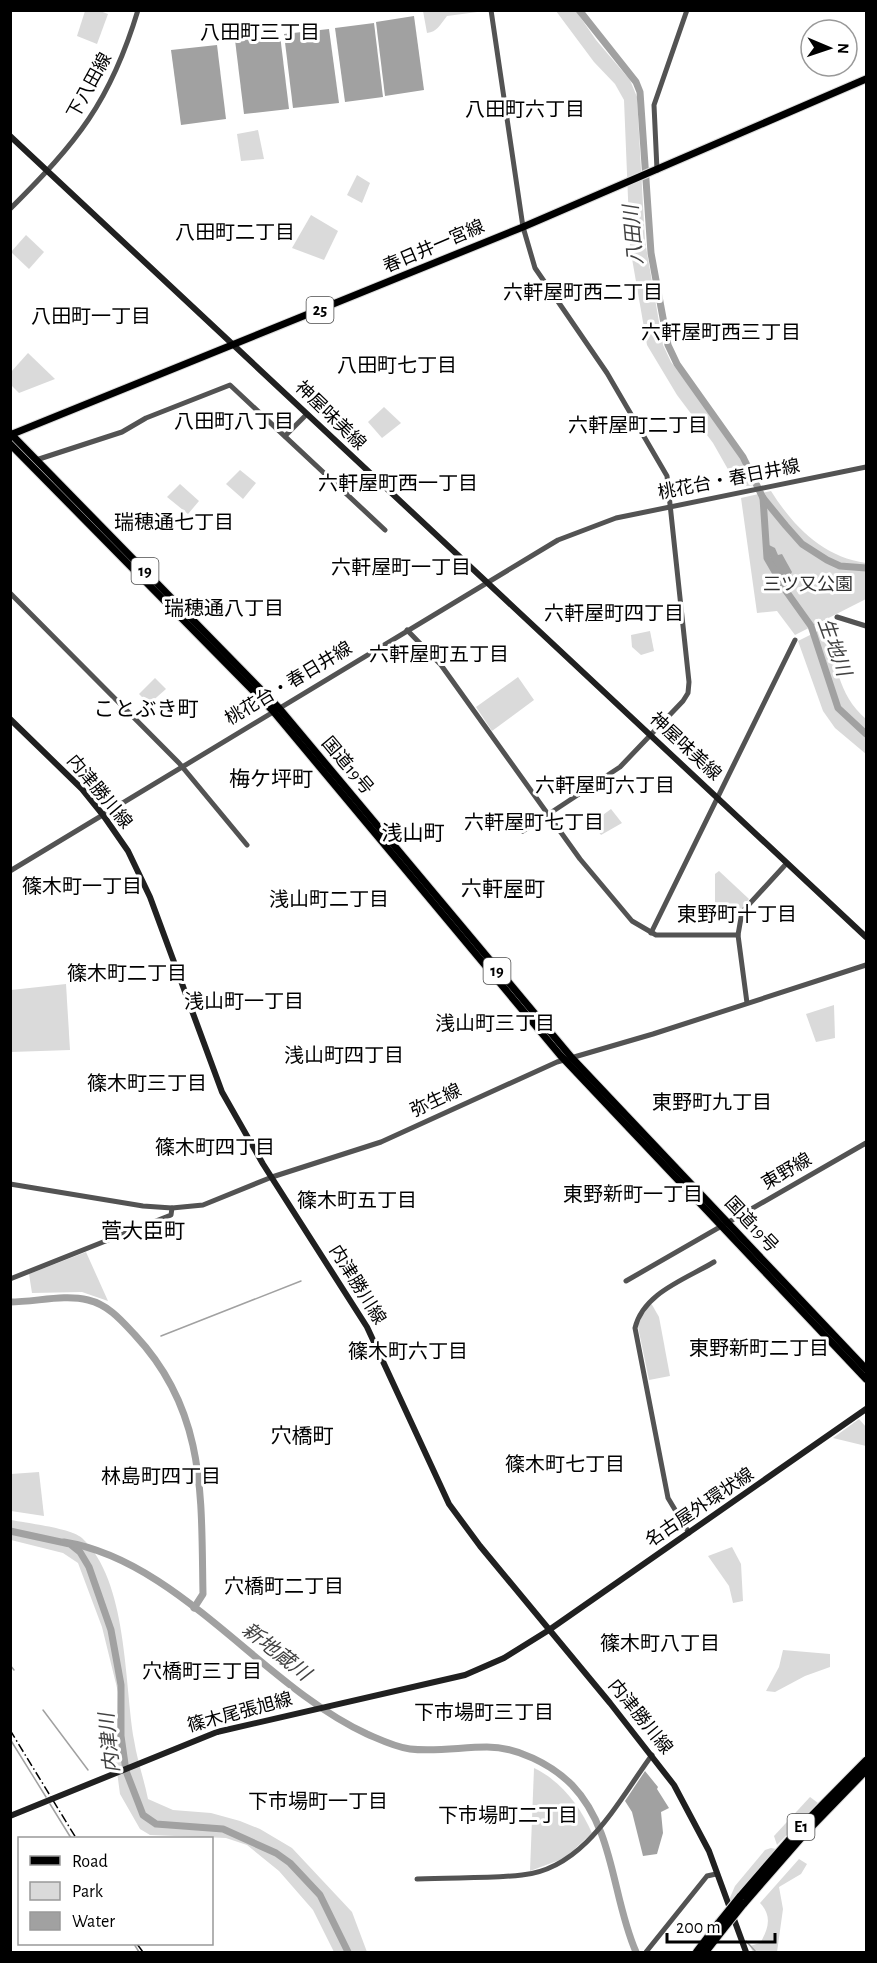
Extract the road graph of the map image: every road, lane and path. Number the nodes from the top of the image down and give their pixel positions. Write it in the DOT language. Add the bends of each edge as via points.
graph roads {
  1 [pos="138,10"];
  2 [pos="491,10"];
  3 [pos="687,10"];
  4 [pos="867,79"];
  5 [pos="10,136"];
  6 [pos="50,169"];
  7 [pos="654,171"];
  8 [pos="10,209"];
  9 [pos="524,226"];
  10 [pos="234,345"];
  11 [pos="307,414"];
  12 [pos="11,434"];
  13 [pos="285,436"];
  14 [pos="10,444"];
  15 [pos="36,460"];
  16 [pos="867,467"];
  17 [pos="670,506"];
  18 [pos="385,530"];
  19 [pos="486,582"];
  20 [pos="10,593"];
  21 [pos="837,617"];
  22 [pos="867,626"];
  23 [pos="407,630"];
  24 [pos="795,639"];
  25 [pos="276,710"];
  26 [pos="10,719"];
  27 [pos="650,735"];
  28 [pos="182,767"];
  29 [pos="717,797"];
  30 [pos="103,814"];
  31 [pos="548,814"];
  32 [pos="523,831"];
  33 [pos="247,845"];
  34 [pos="788,863"];
  35 [pos="10,871"];
  36 [pos="651,933"];
  37 [pos="738,935"];
  38 [pos="867,937"];
  39 [pos="867,964"];
  40 [pos="747,1003"];
  41 [pos="568,1059"];
  42 [pos="867,1143"];
  43 [pos="272,1177"];
  44 [pos="10,1184"];
  45 [pos="172,1208"];
  46 [pos="726,1225"];
  47 [pos="714,1262"];
  48 [pos="10,1279"];
  49 [pos="626,1281"];
  50 [pos="867,1369"];
  51 [pos="867,1379"];
  52 [pos="867,1409"];
  53 [pos="689,1533"];
  54 [pos="549,1630"];
  55 [pos="652,1755"];
  56 [pos="867,1761"];
  57 [pos="867,1770"];
  58 [pos="10,1816"];
  59 [pos="716,1874"];
  60 [pos="417,1879"];
  61 [pos="741,1900"];
  62 [pos="721,1926"];
  63 [pos="646,1953"];
  64 [pos="697,1953"];
  65 [pos="705,1953"];
  66 [pos="746,1953"];
  1 -- 6 [label="street, 下八田線" via="110,85 80,134"];
  2 -- 9 [label="street"];
  3 -- 7 [label="street" via="654,105"];
  4 -- 7 [label="main road, 春日井一宮線 / 25"];
  5 -- 6 [label="main road, 神屋味美線"];
  6 -- 8 [label="street, 下八田線"];
  6 -- 10 [label="main road, 神屋味美線"];
  7 -- 9 [label="main road, 春日井一宮線 / 25"];
  9 -- 10 [label="main road, 春日井一宮線 / 25"];
  9 -- 17 [label="street" via="535,268 607,373 667,476"];
  10 -- 11 [label="main road, 神屋味美線"];
  10 -- 12 [label="main road, 春日井一宮線 / 25"];
  11 -- 13 [label="street"];
  11 -- 19 [label="main road, 神屋味美線"];
  12 -- 15 [label="main road, 国道19号 / 19"];
  13 -- 15 [label="street" via="230,385 146,418 122,432"];
  13 -- 18 [label="street"];
  14 -- 25 [label="main road, 国道19号 / 19"];
  15 -- 25 [label="main road, 国道19号 / 19"];
  16 -- 17 [label="street, 桃花台・春日井線"];
  17 -- 19 [label="street, 桃花台・春日井線" via="585,528 530,554"];
  17 -- 27 [label="street" via="688,693"];
  19 -- 23 [label="street, 桃花台・春日井線"];
  19 -- 27 [label="main road, 神屋味美線"];
  20 -- 28 [label="street"];
  21 -- 22 [label="street"];
  23 -- 25 [label="street, 桃花台・春日井線"];
  23 -- 31 [label="street" via="441,664"];
  24 -- 29 [label="street"];
  25 -- 28 [label="street, 桃花台・春日井線"];
  25 -- 41 [label="main road, 国道19号 / 19"];
  26 -- 30 [label="main road, 内津勝川線"];
  27 -- 29 [label="main road, 神屋味美線"];
  27 -- 31 [label="street" via="620,767"];
  28 -- 30 [label="street, 桃花台・春日井線"];
  28 -- 33 [label="street"];
  29 -- 34 [label="main road, 神屋味美線"];
  29 -- 36 [label="street"];
  30 -- 35 [label="street, 桃花台・春日井線"];
  30 -- 43 [label="main road, 内津勝川線" via="128,851 150,897 222,1092"];
  31 -- 32 [label="street"];
  31 -- 36 [label="street" via="580,860 632,921"];
  34 -- 37 [label="street" via="742,912"];
  34 -- 38 [label="main road, 神屋味美線"];
  36 -- 37 [label="street"];
  37 -- 40 [label="street"];
  39 -- 40 [label="street, 弥生線"];
  40 -- 41 [label="street, 弥生線"];
  41 -- 43 [label="street, 弥生線" via="388,1139"];
  41 -- 46 [label="main road, 国道19号 / 19"];
  42 -- 46 [label="street, 東野線"];
  43 -- 45 [label="street, 弥生線" via="210,1203"];
  43 -- 54 [label="main road, 内津勝川線" via="367,1327 449,1504"];
  44 -- 45 [label="street, 弥生線"];
  45 -- 48 [label="street" via="171,1215"];
  46 -- 49 [label="street, 東野線"];
  46 -- 50 [label="main road, 国道19号 / 19"];
  46 -- 51 [label="main road, 国道19号 / 19"];
  47 -- 53 [label="street" via="652,1298 635,1328 668,1498"];
  52 -- 53 [label="main road, 名古屋外環状線"];
  53 -- 54 [label="main road, 名古屋外環状線"];
  54 -- 55 [label="main road, 内津勝川線"];
  54 -- 58 [label="main road, 篠木尾張旭線, bridge" via="476,1671 217,1732"];
  55 -- 59 [label="main road, 内津勝川線" via="699,1830"];
  55 -- 60 [label="street" via="576,1853 544,1870 523,1875"];
  56 -- 61 [label="highway, E1" via="806,1821"];
  57 -- 61 [label="highway, E1"];
  59 -- 63 [label="street" via="707,1876"];
  59 -- 66 [label="main road, 内津勝川線"];
  61 -- 62 [label="highway, E1, bridge"];
  62 -- 64 [label="highway, E1"];
  62 -- 65 [label="highway, E1"];
}
